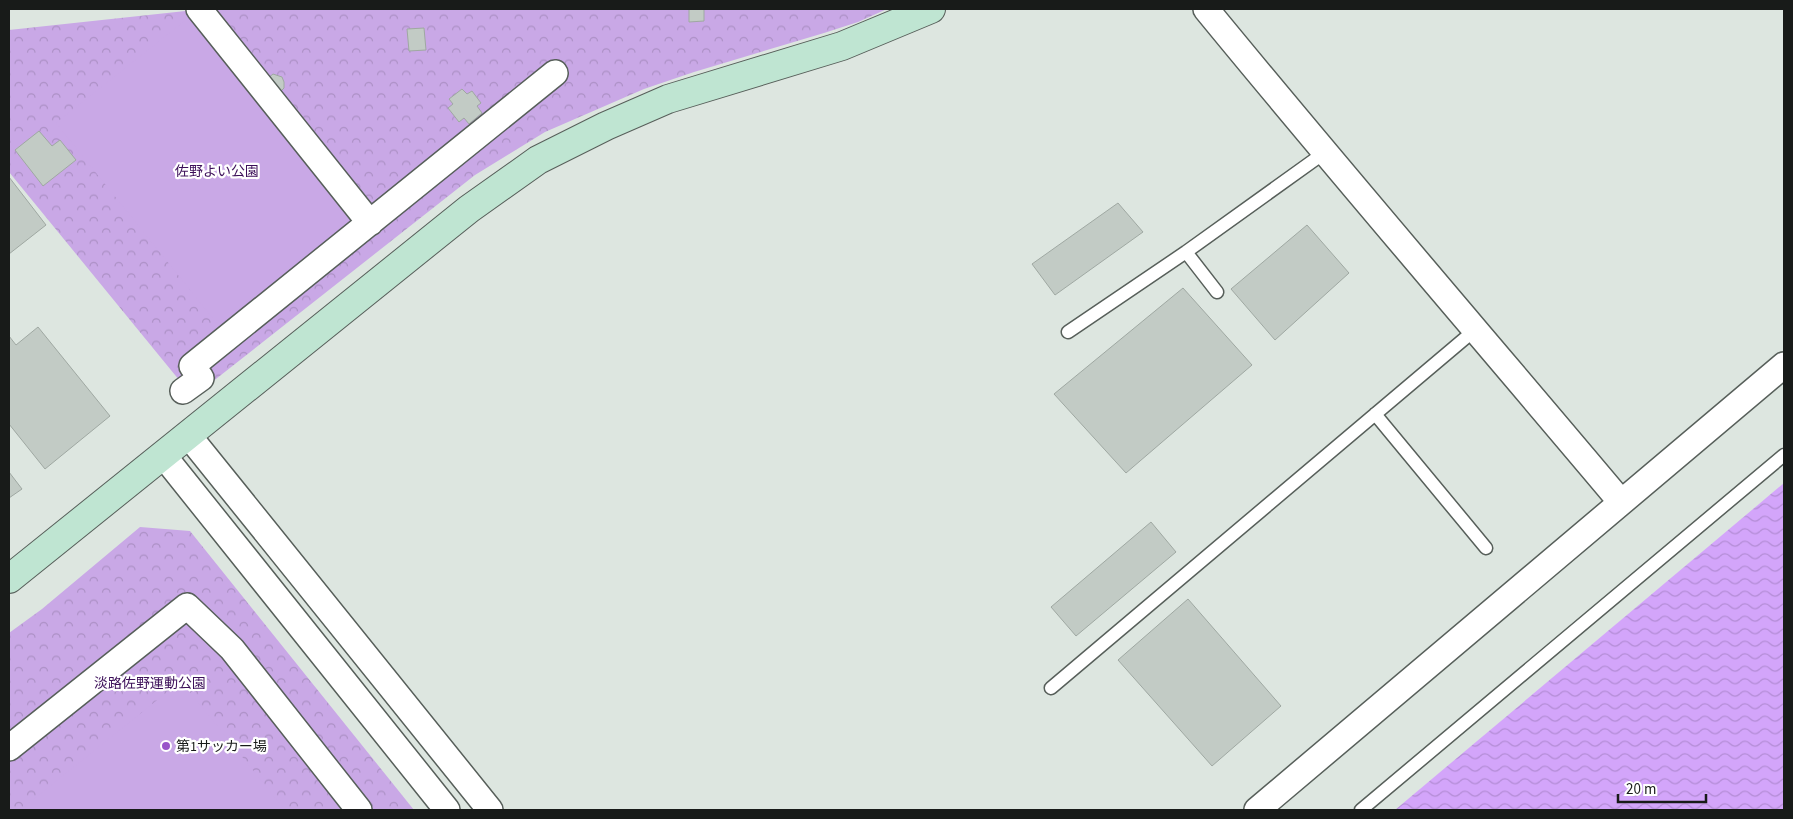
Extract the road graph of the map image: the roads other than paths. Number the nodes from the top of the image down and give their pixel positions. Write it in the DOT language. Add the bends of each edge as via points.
graph roads {
  1 [pos="199,9"];
  2 [pos="931,9"];
  3 [pos="1206,9"];
  4 [pos="556,74"];
  5 [pos="1324,153"];
  6 [pos="370,223"];
  7 [pos="1186,252"];
  8 [pos="1217,292"];
  9 [pos="1476,329"];
  10 [pos="1068,332"];
  11 [pos="1784,365"];
  12 [pos="183,391"];
  13 [pos="1374,414"];
  14 [pos="188,435"];
  15 [pos="163,455"];
  16 [pos="1784,455"];
  17 [pos="1621,502"];
  18 [pos="1486,548"];
  19 [pos="9,578"];
  20 [pos="1050,688"];
  21 [pos="9,748"];
  22 [pos="359,810"];
  23 [pos="447,810"];
  24 [pos="490,810"];
  25 [pos="1256,810"];
  26 [pos="1361,810"];
  1 -- 6 [label="street"];
  2 -- 14 [label="street" via="842,46 668,99 538,160 461,215"];
  3 -- 5 [label="street"];
  4 -- 6 [label="street"];
  5 -- 7 [label="lane"];
  5 -- 9 [label="street"];
  6 -- 12 [label="street" via="192,366 201,378"];
  7 -- 8 [label="lane"];
  7 -- 10 [label="lane"];
  9 -- 13 [label="lane"];
  9 -- 17 [label="street"];
  11 -- 17 [label="street"];
  13 -- 18 [label="lane"];
  13 -- 20 [label="lane"];
  14 -- 15 [label="street"];
  14 -- 24 [label="street"];
  15 -- 19 [label="street"];
  15 -- 23 [label="street"];
  16 -- 26 [label="lane"];
  17 -- 25 [label="street"];
  21 -- 22 [label="street" via="187,606 232,649"];
}
